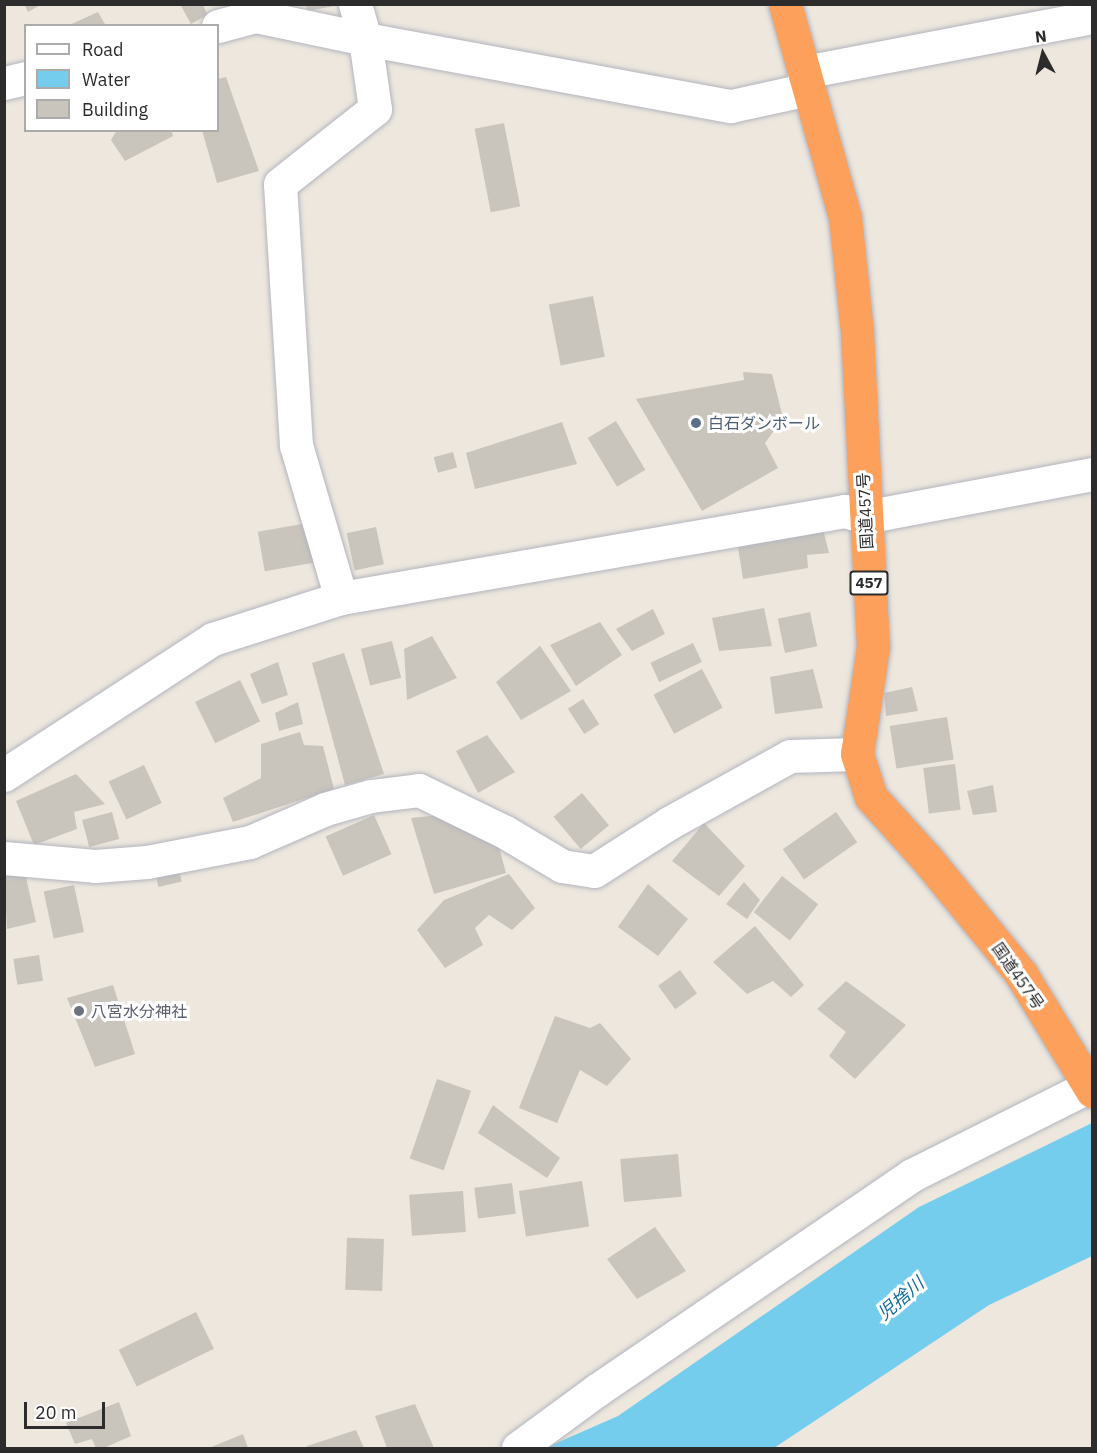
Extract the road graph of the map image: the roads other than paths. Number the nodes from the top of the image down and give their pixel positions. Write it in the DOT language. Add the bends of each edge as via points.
graph roads {
  1 [pos="355,4"];
  2 [pos="785,4"];
  3 [pos="1092,17"];
  4 [pos="219,26"];
  5 [pos="365,39"];
  6 [pos="24,78"];
  7 [pos="806,80"];
  8 [pos="4,83"];
  9 [pos="1092,474"];
  10 [pos="865,517"];
  11 [pos="341,598"];
  12 [pos="857,754"];
  13 [pos="4,775"];
  14 [pos="4,858"];
  15 [pos="1092,1087"];
  16 [pos="518,1449"];
  1 -- 5 [label="street"];
  2 -- 7 [label="highway, 国道457号 / 457"];
  3 -- 7 [label="street"];
  4 -- 5 [label="street" via="256,16"];
  5 -- 7 [label="street" via="731,106"];
  5 -- 11 [label="street" via="375,109 280,184 296,445"];
  6 -- 8 [label="street"];
  7 -- 10 [label="highway, 国道457号 / 457" via="845,217 857,332"];
  9 -- 10 [label="street"];
  10 -- 11 [label="street" via="845,512"];
  10 -- 12 [label="highway, 国道457号 / 457" via="873,647"];
  11 -- 13 [label="street" via="213,639"];
  12 -- 14 [label="street" via="790,756 669,823 594,871 562,866 505,832 419,790 371,796 325,809 250,842 147,862 95,866"];
  12 -- 15 [label="highway, 国道457号 / 457" via="871,797 1021,974"];
  15 -- 16 [label="street" via="912,1175 597,1390"];
}
